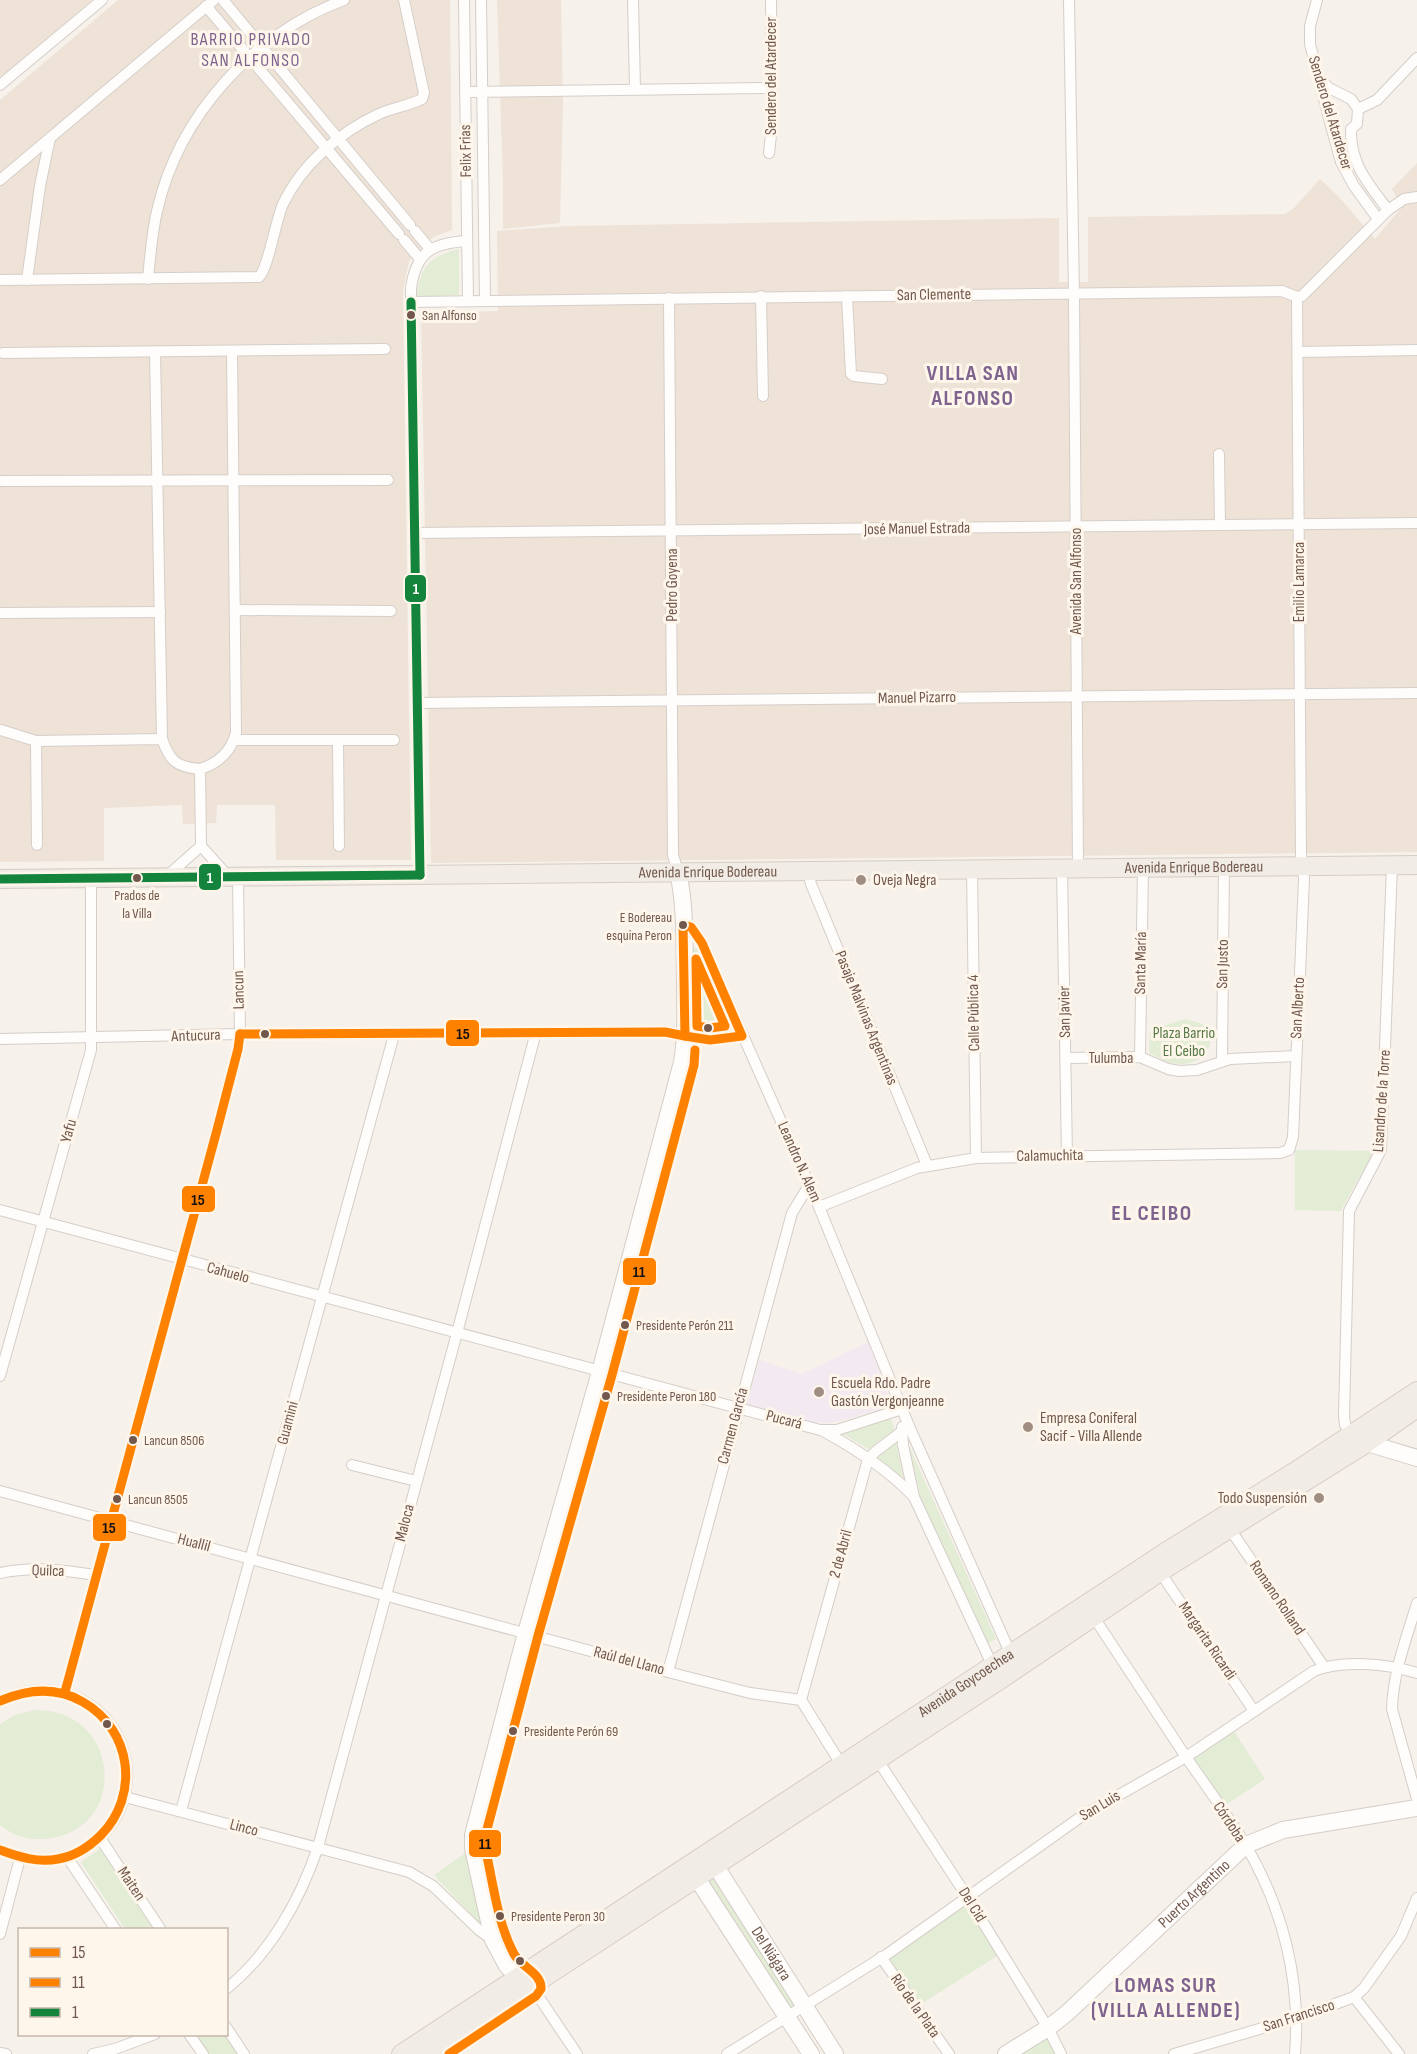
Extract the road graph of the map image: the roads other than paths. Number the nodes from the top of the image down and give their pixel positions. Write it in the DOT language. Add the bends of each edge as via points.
graph roads {
  1 [pos="102,0"];
  2 [pos="223,0"];
  3 [pos="344,0"];
  4 [pos="404,0"];
  5 [pos="464,0"];
  6 [pos="481,0"];
  7 [pos="633,0"];
  8 [pos="771,0"];
  9 [pos="1070,0"];
  10 [pos="1317,0"];
  11 [pos="210,3"];
  12 [pos="261,46"];
  13 [pos="249,57"];
  14 [pos="1417,58"];
  15 [pos="1317,76"];
  16 [pos="0,85"];
  17 [pos="634,88"];
  18 [pos="772,88"];
  19 [pos="483,91"];
  20 [pos="465,92"];
  21 [pos="1358,109"];
  22 [pos="1331,126"];
  23 [pos="1351,129"];
  24 [pos="51,138"];
  25 [pos="338,138"];
  26 [pos="326,148"];
  27 [pos="769,153"];
  28 [pos="0,180"];
  29 [pos="1417,197"];
  30 [pos="1388,210"];
  31 [pos="1378,219"];
  32 [pos="467,241"];
  33 [pos="430,249"];
  34 [pos="420,259"];
  35 [pos="148,279"];
  36 [pos="0,280"];
  37 [pos="27,280"];
  38 [pos="1074,295"];
  39 [pos="847,296"];
  40 [pos="761,297"];
  41 [pos="1297,297"];
  42 [pos="669,298"];
  43 [pos="468,301"];
  44 [pos="485,301"];
  45 [pos="411,302"];
  46 [pos="385,349"];
  47 [pos="1417,350"];
  48 [pos="232,351"];
  49 [pos="155,352"];
  50 [pos="1298,352"];
  51 [pos="3,353"];
  52 [pos="882,379"];
  53 [pos="763,396"];
  54 [pos="1219,454"];
  55 [pos="388,480"];
  56 [pos="2,481"];
  57 [pos="233,481"];
  58 [pos="157,482"];
  59 [pos="1299,524"];
  60 [pos="1417,524"];
  61 [pos="1220,525"];
  62 [pos="1075,527"];
  63 [pos="671,531"];
  64 [pos="416,533"];
  65 [pos="235,610"];
  66 [pos="391,611"];
  67 [pos="160,612"];
  68 [pos="0,613"];
  69 [pos="1417,693"];
  70 [pos="1300,694"];
  71 [pos="1076,696"];
  72 [pos="673,701"];
  73 [pos="417,703"];
  74 [pos="1,730"];
  75 [pos="162,739"];
  76 [pos="234,740"];
  77 [pos="338,740"];
  78 [pos="394,740"];
  79 [pos="36,741"];
  80 [pos="200,769"];
  81 [pos="37,845"];
  82 [pos="201,846"];
  83 [pos="339,846"];
  84 [pos="1417,865"];
  85 [pos="1302,866"];
  86 [pos="1392,866"];
  87 [pos="1224,867"];
  88 [pos="1070,868"];
  89 [pos="1143,868"];
  90 [pos="972,869"];
  91 [pos="808,870"];
  92 [pos="678,872"];
  93 [pos="420,875"];
  94 [pos="233,876"];
  95 [pos="166,877"];
  96 [pos="0,879"];
  97 [pos="91,879"];
  98 [pos="683,924"];
  99 [pos="536,1032"];
  100 [pos="240,1034"];
  101 [pos="394,1035"];
  102 [pos="685,1036"];
  103 [pos="742,1036"];
  104 [pos="91,1038"];
  105 [pos="0,1039"];
  106 [pos="1296,1056"];
  107 [pos="1066,1058"];
  108 [pos="1140,1058"];
  109 [pos="1222,1060"];
  110 [pos="1289,1150"];
  111 [pos="1066,1155"];
  112 [pos="976,1158"];
  113 [pos="927,1165"];
  114 [pos="809,1185"];
  115 [pos="819,1208"];
  116 [pos="0,1210"];
  117 [pos="44,1223"];
  118 [pos="183,1261"];
  119 [pos="323,1298"];
  120 [pos="457,1333"];
  121 [pos="600,1372"];
  122 [pos="0,1376"];
  123 [pos="1417,1391"];
  124 [pos="738,1408"];
  125 [pos="1417,1408"];
  126 [pos="902,1409"];
  127 [pos="906,1428"];
  128 [pos="820,1430"];
  129 [pos="1359,1438"];
  130 [pos="1417,1458"];
  131 [pos="868,1459"];
  132 [pos="352,1465"];
  133 [pos="416,1481"];
  134 [pos="0,1491"];
  135 [pos="914,1497"];
  136 [pos="110,1520"];
  137 [pos="1230,1529"];
  138 [pos="252,1558"];
  139 [pos="1160,1572"];
  140 [pos="0,1573"];
  141 [pos="95,1575"];
  142 [pos="387,1595"];
  143 [pos="1417,1603"];
  144 [pos="1093,1616"];
  145 [pos="526,1633"];
  146 [pos="1011,1654"];
  147 [pos="993,1665"];
  148 [pos="1324,1666"];
  149 [pos="1398,1667"];
  150 [pos="668,1672"];
  151 [pos="1417,1672"];
  152 [pos="64,1692"];
  153 [pos="801,1700"];
  154 [pos="0,1701"];
  155 [pos="1254,1711"];
  156 [pos="1186,1757"];
  157 [pos="877,1759"];
  158 [pos="841,1764"];
  159 [pos="125,1797"];
  160 [pos="1417,1799"];
  161 [pos="1417,1808"];
  162 [pos="181,1811"];
  163 [pos="100,1838"];
  164 [pos="1246,1845"];
  165 [pos="318,1847"];
  166 [pos="0,1850"];
  167 [pos="67,1857"];
  168 [pos="20,1858"];
  169 [pos="702,1866"];
  170 [pos="968,1898"];
  171 [pos="1417,1898"];
  172 [pos="1415,1911"];
  173 [pos="115,1928"];
  174 [pos="160,1928"];
  175 [pos="0,1934"];
  176 [pos="493,1940"];
  177 [pos="881,1957"];
  178 [pos="523,1981"];
  179 [pos="228,1987"];
  180 [pos="1354,1997"];
  181 [pos="803,2006"];
  182 [pos="786,2017"];
  183 [pos="1297,2018"];
  184 [pos="1048,2028"];
  185 [pos="228,2030"];
  186 [pos="150,2036"];
  187 [pos="190,2036"];
  188 [pos="0,2053"];
  189 [pos="6,2054"];
  190 [pos="93,2054"];
  191 [pos="203,2054"];
  192 [pos="244,2054"];
  193 [pos="401,2054"];
  194 [pos="427,2054"];
  195 [pos="577,2054"];
  196 [pos="727,2054"];
  197 [pos="811,2054"];
  198 [pos="835,2054"];
  199 [pos="949,2054"];
  200 [pos="1006,2054"];
  201 [pos="1061,2054"];
  202 [pos="1174,2054"];
  203 [pos="1295,2054"];
  204 [pos="1399,2054"];
  1 -- 16 [label="street"];
  2 -- 12 [label="street"];
  3 -- 12 [label="street"];
  4 -- 25 [label="street" via="424,93 422,99 378,115"];
  5 -- 20 [label="street, Felix Frias"];
  6 -- 19 [label="street, Felix Frias"];
  7 -- 17 [label="street"];
  8 -- 18 [label="street, Sendero del Atardecer"];
  9 -- 38 [label="street, Avenida San Alfonso"];
  10 -- 15 [label="street, Sendero del Atardecer" via="1310,26"];
  11 -- 13 [label="street"];
  11 -- 24 [label="street"];
  12 -- 13 [label="street"];
  12 -- 25 [label="street"];
  13 -- 26 [label="street"];
  13 -- 35 [label="street" via="210,101 173,165 157,210"];
  14 -- 21 [label="street" via="1377,100"];
  15 -- 21 [label="street" via="1329,88 1351,99"];
  15 -- 22 [label="street, Sendero del Atardecer"];
  17 -- 18 [label="street"];
  17 -- 19 [label="street"];
  18 -- 27 [label="street, Sendero del Atardecer"];
  19 -- 20 [label="street"];
  19 -- 44 [label="street, Felix Frias"];
  20 -- 32 [label="street, Felix Frias"];
  21 -- 23 [label="street" via="1357,124"];
  22 -- 23 [label="street"];
  22 -- 31 [label="street, Sendero del Atardecer" via="1341,162"];
  23 -- 30 [label="street" via="1356,163"];
  24 -- 28 [label="street"];
  24 -- 37 [label="street"];
  25 -- 26 [label="street"];
  25 -- 33 [label="street"];
  26 -- 34 [label="street"];
  26 -- 35 [label="street" via="283,203 259,277"];
  29 -- 30 [label="street"];
  30 -- 31 [label="street"];
  31 -- 41 [label="street"];
  32 -- 33 [label="street"];
  32 -- 43 [label="street, Felix Frias"];
  33 -- 34 [label="street"];
  34 -- 45 [label="street" via="413,276"];
  35 -- 37 [label="street"];
  36 -- 37 [label="street"];
  38 -- 39 [label="street, San Clemente"];
  38 -- 41 [label="street, San Clemente" via="1282,291"];
  38 -- 62 [label="street, Avenida San Alfonso"];
  39 -- 40 [label="street, San Clemente"];
  39 -- 52 [label="street" via="851,374"];
  40 -- 42 [label="street, San Clemente"];
  40 -- 53 [label="street"];
  41 -- 50 [label="street, Emilio Lamarca"];
  42 -- 44 [label="street, San Clemente"];
  42 -- 63 [label="street, Pedro Goyena"];
  43 -- 44 [label="street, San Clemente"];
  43 -- 45 [label="street, San Clemente"];
  45 -- 64 [label="street"];
  46 -- 48 [label="street"];
  47 -- 50 [label="street"];
  48 -- 49 [label="street"];
  48 -- 57 [label="street"];
  49 -- 51 [label="street"];
  49 -- 58 [label="street"];
  50 -- 59 [label="street, Emilio Lamarca"];
  54 -- 61 [label="street"];
  55 -- 57 [label="street"];
  56 -- 58 [label="street"];
  57 -- 58 [label="street"];
  57 -- 65 [label="street"];
  58 -- 67 [label="street"];
  59 -- 60 [label="street, José Manuel Estrada"];
  59 -- 61 [label="street, José Manuel Estrada"];
  59 -- 70 [label="street, Emilio Lamarca"];
  61 -- 62 [label="street, José Manuel Estrada"];
  62 -- 63 [label="street, José Manuel Estrada"];
  62 -- 71 [label="street, Avenida San Alfonso"];
  63 -- 64 [label="street, José Manuel Estrada"];
  63 -- 72 [label="street, Pedro Goyena"];
  64 -- 73 [label="street"];
  65 -- 66 [label="street"];
  65 -- 76 [label="street"];
  67 -- 68 [label="street"];
  67 -- 75 [label="street"];
  69 -- 70 [label="street, Manuel Pizarro"];
  70 -- 71 [label="street, Manuel Pizarro"];
  70 -- 85 [label="street, Emilio Lamarca"];
  71 -- 72 [label="street, Manuel Pizarro"];
  71 -- 88 [label="street, Avenida San Alfonso"];
  72 -- 73 [label="street, Manuel Pizarro"];
  72 -- 92 [label="street, Pedro Goyena" via="674,855"];
  73 -- 93 [label="street"];
  74 -- 79 [label="street"];
  75 -- 79 [label="street"];
  75 -- 80 [label="street" via="177,764"];
  76 -- 77 [label="street"];
  76 -- 80 [label="street" via="221,759"];
  77 -- 78 [label="street"];
  77 -- 83 [label="street"];
  79 -- 81 [label="street"];
  80 -- 82 [label="street"];
  82 -- 94 [label="street"];
  82 -- 95 [label="street"];
  84 -- 86 [label="main road, Avenida Enrique Bodereau"];
  85 -- 86 [label="main road, Avenida Enrique Bodereau"];
  85 -- 87 [label="main road, Avenida Enrique Bodereau"];
  85 -- 106 [label="street, San Alberto"];
  86 -- 129 [label="street, Lisandro de la Torre" via="1382,1150 1349,1211 1344,1416 1345,1425"];
  87 -- 89 [label="main road, Avenida Enrique Bodereau"];
  87 -- 109 [label="street, San Justo"];
  88 -- 89 [label="main road, Avenida Enrique Bodereau"];
  88 -- 90 [label="main road, Avenida Enrique Bodereau"];
  88 -- 107 [label="street, San Javier"];
  89 -- 108 [label="street, Santa María"];
  90 -- 91 [label="main road, Avenida Enrique Bodereau"];
  90 -- 112 [label="street, Calle Pública 4"];
  91 -- 92 [label="main road, Avenida Enrique Bodereau"];
  91 -- 113 [label="street, Pasaje Malvinas Argentinas"];
  92 -- 93 [label="main road, Avenida Enrique Bodereau"];
  92 -- 98 [label="main road"];
  93 -- 94 [label="main road, Avenida Enrique Bodereau"];
  94 -- 95 [label="main road, Avenida Enrique Bodereau"];
  94 -- 100 [label="street, Lancun"];
  95 -- 97 [label="main road, Avenida Enrique Bodereau"];
  96 -- 97 [label="main road, Avenida Enrique Bodereau"];
  97 -- 104 [label="street, Yafu"];
  98 -- 102 [label="main road"];
  98 -- 103 [label="street, Leandro N. Alem" via="691,927 702,943"];
  99 -- 101 [label="street, Antucura"];
  99 -- 102 [label="street, Antucura" via="665,1032"];
  99 -- 120 [label="street, Maloca"];
  100 -- 101 [label="street, Antucura"];
  100 -- 104 [label="street, Antucura"];
  100 -- 118 [label="street, Lancun"];
  101 -- 119 [label="street, Guamini"];
  102 -- 103 [label="street, Antucura" via="710,1040"];
  102 -- 121 [label="main road" via="682,1062"];
  103 -- 114 [label="street, Leandro N. Alem"];
  104 -- 105 [label="street, Antucura"];
  104 -- 117 [label="street, Yafu"];
  106 -- 109 [label="street, Tulumba"];
  106 -- 110 [label="street, San Alberto" via="1293,1137"];
  107 -- 108 [label="street, Tulumba"];
  107 -- 111 [label="street, San Javier"];
  108 -- 109 [label="street, Tulumba" via="1179,1071 1197,1070"];
  110 -- 111 [label="street, Calamuchita" via="1186,1156"];
  111 -- 112 [label="street, Calamuchita"];
  112 -- 113 [label="street, Calamuchita"];
  113 -- 115 [label="street, Calamuchita"];
  114 -- 115 [label="street, Leandro N. Alem"];
  114 -- 124 [label="street, Carmen García" via="792,1213"];
  115 -- 126 [label="street, Leandro N. Alem"];
  116 -- 117 [label="street, Cahuelo"];
  117 -- 118 [label="street, Cahuelo"];
  117 -- 122 [label="street, Yafu"];
  118 -- 119 [label="street, Cahuelo"];
  118 -- 136 [label="street, Lancun"];
  119 -- 120 [label="street, Cahuelo"];
  119 -- 138 [label="street, Guamini"];
  120 -- 121 [label="street, Pucará"];
  120 -- 133 [label="street, Maloca"];
  121 -- 124 [label="street, Pucará"];
  121 -- 145 [label="main road"];
  123 -- 129 [label="main road, Avenida Goycoechea"];
  124 -- 128 [label="street, Pucará"];
  124 -- 150 [label="street, Carmen García"];
  125 -- 129 [label="main road, Avenida Goycoechea"];
  126 -- 127 [label="street, Leandro N. Alem"];
  126 -- 128 [label="street, Pucará" via="837,1430"];
  127 -- 131 [label="street"];
  127 -- 135 [label="street, Leandro N. Alem" via="903,1445"];
  127 -- 146 [label="street, Leandro N. Alem"];
  128 -- 131 [label="street, Leandro N. Alem"];
  129 -- 130 [label="main road"];
  129 -- 137 [label="main road, Avenida Goycoechea"];
  129 -- 146 [label="main road, Avenida Goycoechea" via="1164,1553"];
  131 -- 135 [label="street, Leandro N. Alem"];
  131 -- 153 [label="street, 2 de Abril"];
  132 -- 133 [label="street"];
  133 -- 142 [label="street, Maloca"];
  134 -- 136 [label="street, Huallil"];
  135 -- 147 [label="street, Leandro N. Alem"];
  136 -- 138 [label="street, Huallil"];
  136 -- 141 [label="street, Lancun"];
  137 -- 139 [label="main road, Avenida Goycoechea"];
  137 -- 148 [label="street, Romano Rolland"];
  138 -- 142 [label="street, Huallil"];
  138 -- 162 [label="street, Guamini"];
  139 -- 144 [label="main road, Avenida Goycoechea"];
  139 -- 155 [label="street, Margarita Ricardi"];
  140 -- 141 [label="street, Quilca" via="42,1568"];
  141 -- 152 [label="street, Lancun"];
  142 -- 145 [label="street, Raúl del Llano"];
  142 -- 165 [label="street, Maloca"];
  143 -- 149 [label="street"];
  144 -- 146 [label="main road, Avenida Goycoechea"];
  144 -- 156 [label="street, Córdoba"];
  145 -- 150 [label="street, Raúl del Llano"];
  145 -- 176 [label="main road" via="472,1835"];
  146 -- 147 [label="main road, Avenida Goycoechea"];
  147 -- 157 [label="main road, Avenida Goycoechea"];
  147 -- 158 [label="main road, Avenida Goycoechea"];
  148 -- 149 [label="street"];
  148 -- 155 [label="street, San Luis"];
  149 -- 151 [label="street"];
  149 -- 160 [label="street" via="1392,1709"];
  150 -- 153 [label="street, Raúl del Llano" via="750,1694"];
  152 -- 154 [label="street" via="19,1692"];
  152 -- 159 [label="street" via="90,1705 111,1725 121,1742 128,1780"];
  153 -- 158 [label="street"];
  155 -- 156 [label="street, San Luis"];
  156 -- 164 [label="street, Córdoba"];
  156 -- 170 [label="street, San Luis" via="1082,1816"];
  157 -- 169 [label="main road, Avenida Goycoechea"];
  157 -- 170 [label="street, Del Cid"];
  158 -- 169 [label="main road, Avenida Goycoechea"];
  159 -- 162 [label="street, Linco"];
  159 -- 163 [label="street" via="119,1813"];
  161 -- 164 [label="main road, Puerto Argentino" via="1283,1830"];
  162 -- 165 [label="street, Linco"];
  163 -- 167 [label="street"];
  163 -- 174 [label="street, Maiten"];
  164 -- 183 [label="street, Córdoba" via="1280,1920 1294,1979"];
  164 -- 184 [label="main road, Puerto Argentino"];
  165 -- 176 [label="street, Linco" via="415,1875 433,1886"];
  165 -- 179 [label="street, Maloca" via="302,1886 266,1949"];
  166 -- 168 [label="street"];
  167 -- 168 [label="street" via="36,1861"];
  167 -- 173 [label="street"];
  168 -- 175 [label="street"];
  169 -- 178 [label="main road, Avenida Goycoechea"];
  169 -- 181 [label="main road, Del Niágara"];
  169 -- 182 [label="main road, Del Niágara"];
  170 -- 177 [label="street, San Luis"];
  170 -- 184 [label="street, Del Cid"];
  171 -- 172 [label="street"];
  172 -- 180 [label="street" via="1401,1936"];
  176 -- 178 [label="main road" via="507,1966"];
  177 -- 181 [label="street, San Luis"];
  177 -- 199 [label="street, Río de la Plata"];
  178 -- 193 [label="main road"];
  178 -- 194 [label="main road"];
  178 -- 195 [label="street" via="536,1992"];
  180 -- 183 [label="street, San Francisco"];
  180 -- 204 [label="street"];
  181 -- 182 [label="street, San Luis"];
  181 -- 198 [label="main road, Del Niágara"];
  182 -- 196 [label="street"];
  182 -- 197 [label="main road, Del Niágara"];
  183 -- 202 [label="street, San Francisco"];
  183 -- 203 [label="street, Córdoba"];
  184 -- 200 [label="main road, Puerto Argentino"];
  184 -- 201 [label="street, Del Cid"];
  185 -- 192 [label="street"];
  186 -- 190 [label="street"];
  187 -- 191 [label="street"];
  188 -- 189 [label="street"];
}
